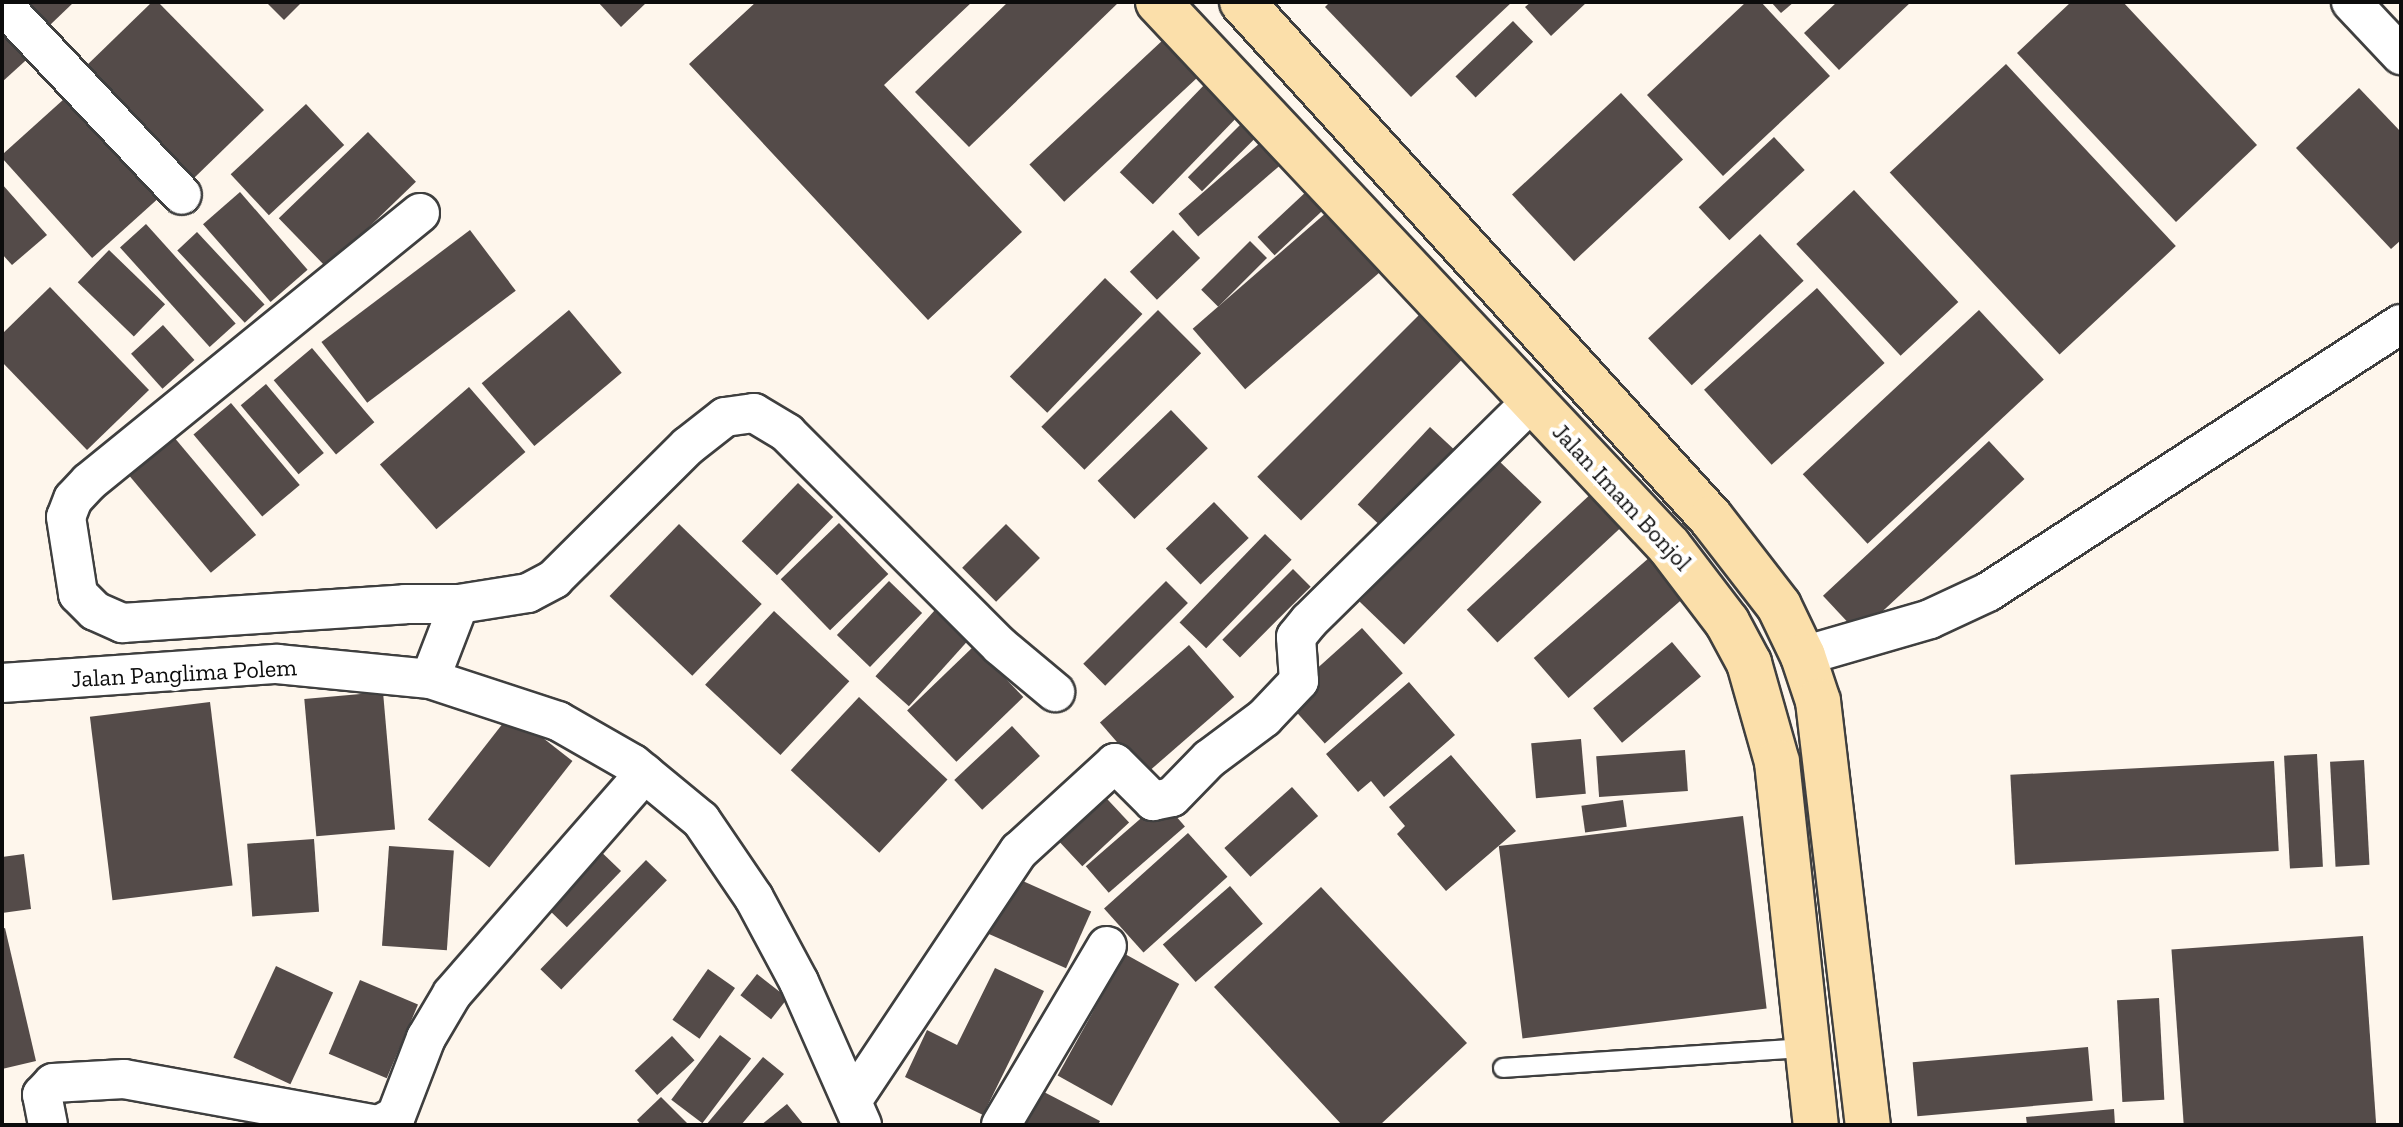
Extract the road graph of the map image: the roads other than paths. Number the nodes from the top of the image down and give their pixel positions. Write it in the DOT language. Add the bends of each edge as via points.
graph roads {
  1 [pos="1158,2"];
  2 [pos="1242,2"];
  3 [pos="2351,2"];
  4 [pos="2,4"];
  5 [pos="1283,47"];
  6 [pos="2401,55"];
  7 [pos="1240,91"];
  8 [pos="182,195"];
  9 [pos="420,213"];
  10 [pos="2401,324"];
  11 [pos="1532,401"];
  12 [pos="459,604"];
  13 [pos="1803,656"];
  14 [pos="430,679"];
  15 [pos="2,683"];
  16 [pos="1055,692"];
  17 [pos="645,773"];
  18 [pos="1107,946"];
  19 [pos="1808,1048"];
  20 [pos="1503,1068"];
  21 [pos="857,1113"];
  22 [pos="48,1125"];
  23 [pos="378,1125"];
  24 [pos="1001,1125"];
  25 [pos="1816,1125"];
  26 [pos="1868,1125"];
  1 -- 7 [label="main road, Jalan Imam Bonjol"];
  2 -- 5 [label="main road, Jalan Imam Bonjol"];
  3 -- 6 [label="street"];
  4 -- 8 [label="street"];
  5 -- 7 [label="main road"];
  5 -- 13 [label="main road, Jalan Imam Bonjol" via="1711,518 1779,606"];
  7 -- 11 [label="main road, Jalan Imam Bonjol"];
  9 -- 12 [label="street" via="89,482 73,499 66,517 78,594 95,611 122,623"];
  10 -- 13 [label="street" via="1988,592 1930,619"];
  11 -- 19 [label="main road, Jalan Imam Bonjol" via="1702,585 1749,663 1777,762"];
  11 -- 21 [label="street" via="1309,621 1296,637 1299,681 1264,718 1209,759 1172,797 1153,801 1115,763 1019,851"];
  12 -- 14 [label="street"];
  12 -- 16 [label="street" via="528,593 554,579 688,446 725,417 754,413 787,433 1000,646"];
  13 -- 26 [label="main road, Jalan Imam Bonjol" via="1825,746"];
  14 -- 15 [label="street, Jalan Panglima Polem" via="277,664"];
  14 -- 17 [label="street, Jalan Panglima Polem" via="558,721"];
  17 -- 21 [label="street, Jalan Panglima Polem" via="701,820 754,898 799,982"];
  17 -- 23 [label="street" via="452,994 426,1038 396,1116"];
  18 -- 24 [label="street"];
  19 -- 20 [label="lane"];
  19 -- 25 [label="main road, Jalan Imam Bonjol"];
  22 -- 23 [label="street" via="42,1095 53,1083 124,1079"];
}
